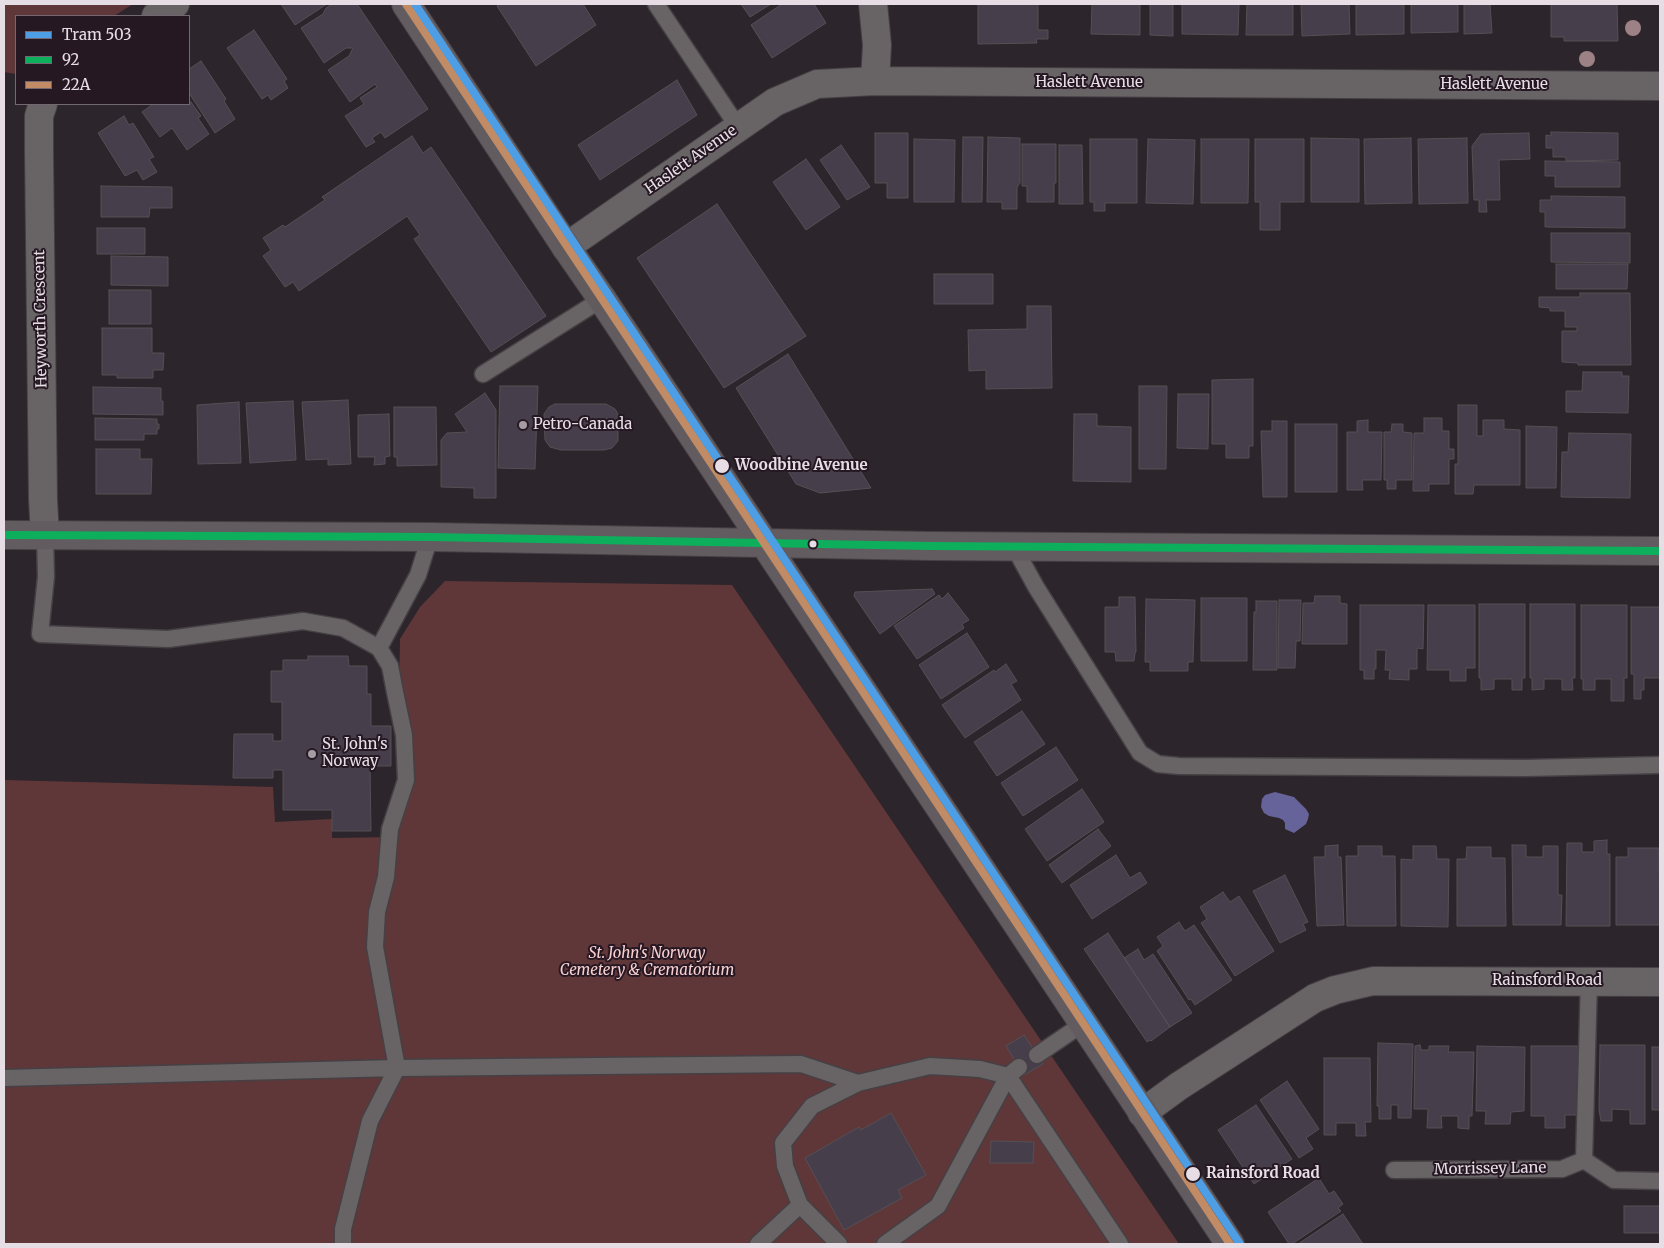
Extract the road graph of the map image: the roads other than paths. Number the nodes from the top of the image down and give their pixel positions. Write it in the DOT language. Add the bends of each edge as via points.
graph roads {
  1 [pos="175,4"];
  2 [pos="406,4"];
  3 [pos="656,4"];
  4 [pos="873,4"];
  5 [pos="158,15"];
  6 [pos="875,81"];
  7 [pos="1660,86"];
  8 [pos="44,105"];
  9 [pos="738,126"];
  10 [pos="566,247"];
  11 [pos="602,298"];
  12 [pos="483,374"];
  13 [pos="4,535"];
  14 [pos="45,535"];
  15 [pos="430,536"];
  16 [pos="764,543"];
  17 [pos="1014,547"];
  18 [pos="1660,551"];
  19 [pos="379,648"];
  20 [pos="1660,765"];
  21 [pos="1588,980"];
  22 [pos="1660,982"];
  23 [pos="1084,1023"];
  24 [pos="1037,1054"];
  25 [pos="397,1068"];
  26 [pos="1014,1072"];
  27 [pos="4,1078"];
  28 [pos="858,1082"];
  29 [pos="1142,1113"];
  30 [pos="1584,1160"];
  31 [pos="1394,1170"];
  32 [pos="1660,1180"];
  33 [pos="800,1205"];
  34 [pos="342,1244"];
  35 [pos="758,1244"];
  36 [pos="839,1244"];
  37 [pos="885,1244"];
  38 [pos="1120,1244"];
  39 [pos="1230,1244"];
  1 -- 5 [label="street"];
  2 -- 10 [label="main road"];
  3 -- 9 [label="lane"];
  4 -- 6 [label="street" via="877,44"];
  6 -- 7 [label="street, Haslett Avenue"];
  6 -- 9 [label="street, Haslett Avenue" via="817,84 775,102"];
  8 -- 14 [label="street, Heyworth Crescent" via="39,116 39,152"];
  9 -- 10 [label="street, Haslett Avenue"];
  10 -- 11 [label="main road"];
  11 -- 12 [label="lane"];
  11 -- 16 [label="main road"];
  13 -- 14 [label="main road"];
  14 -- 15 [label="main road"];
  14 -- 19 [label="lane" via="46,577 40,634 168,639 303,621 343,628"];
  15 -- 16 [label="main road"];
  15 -- 19 [label="lane" via="418,575"];
  16 -- 17 [label="main road"];
  16 -- 23 [label="main road"];
  17 -- 18 [label="main road"];
  17 -- 20 [label="lane" via="1140,753 1158,764 1517,768"];
  19 -- 25 [label="lane" via="392,674 404,736 406,771 390,829 375,947"];
  21 -- 22 [label="street, Rainsford Road"];
  21 -- 29 [label="street, Rainsford Road" via="1373,981 1335,990 1315,998"];
  21 -- 30 [label="lane"];
  23 -- 24 [label="lane"];
  23 -- 29 [label="main road"];
  25 -- 27 [label="lane"];
  25 -- 28 [label="lane" via="801,1064"];
  25 -- 34 [label="lane" via="370,1121"];
  26 -- 28 [label="lane" via="930,1066"];
  26 -- 37 [label="lane" via="938,1206"];
  26 -- 38 [label="lane"];
  28 -- 33 [label="lane" via="812,1106 783,1143 785,1166"];
  29 -- 39 [label="main road"];
  30 -- 31 [label="lane, Morrissey Lane" via="1562,1168"];
  30 -- 32 [label="lane" via="1614,1180"];
  33 -- 35 [label="lane"];
  33 -- 36 [label="lane"];
}
